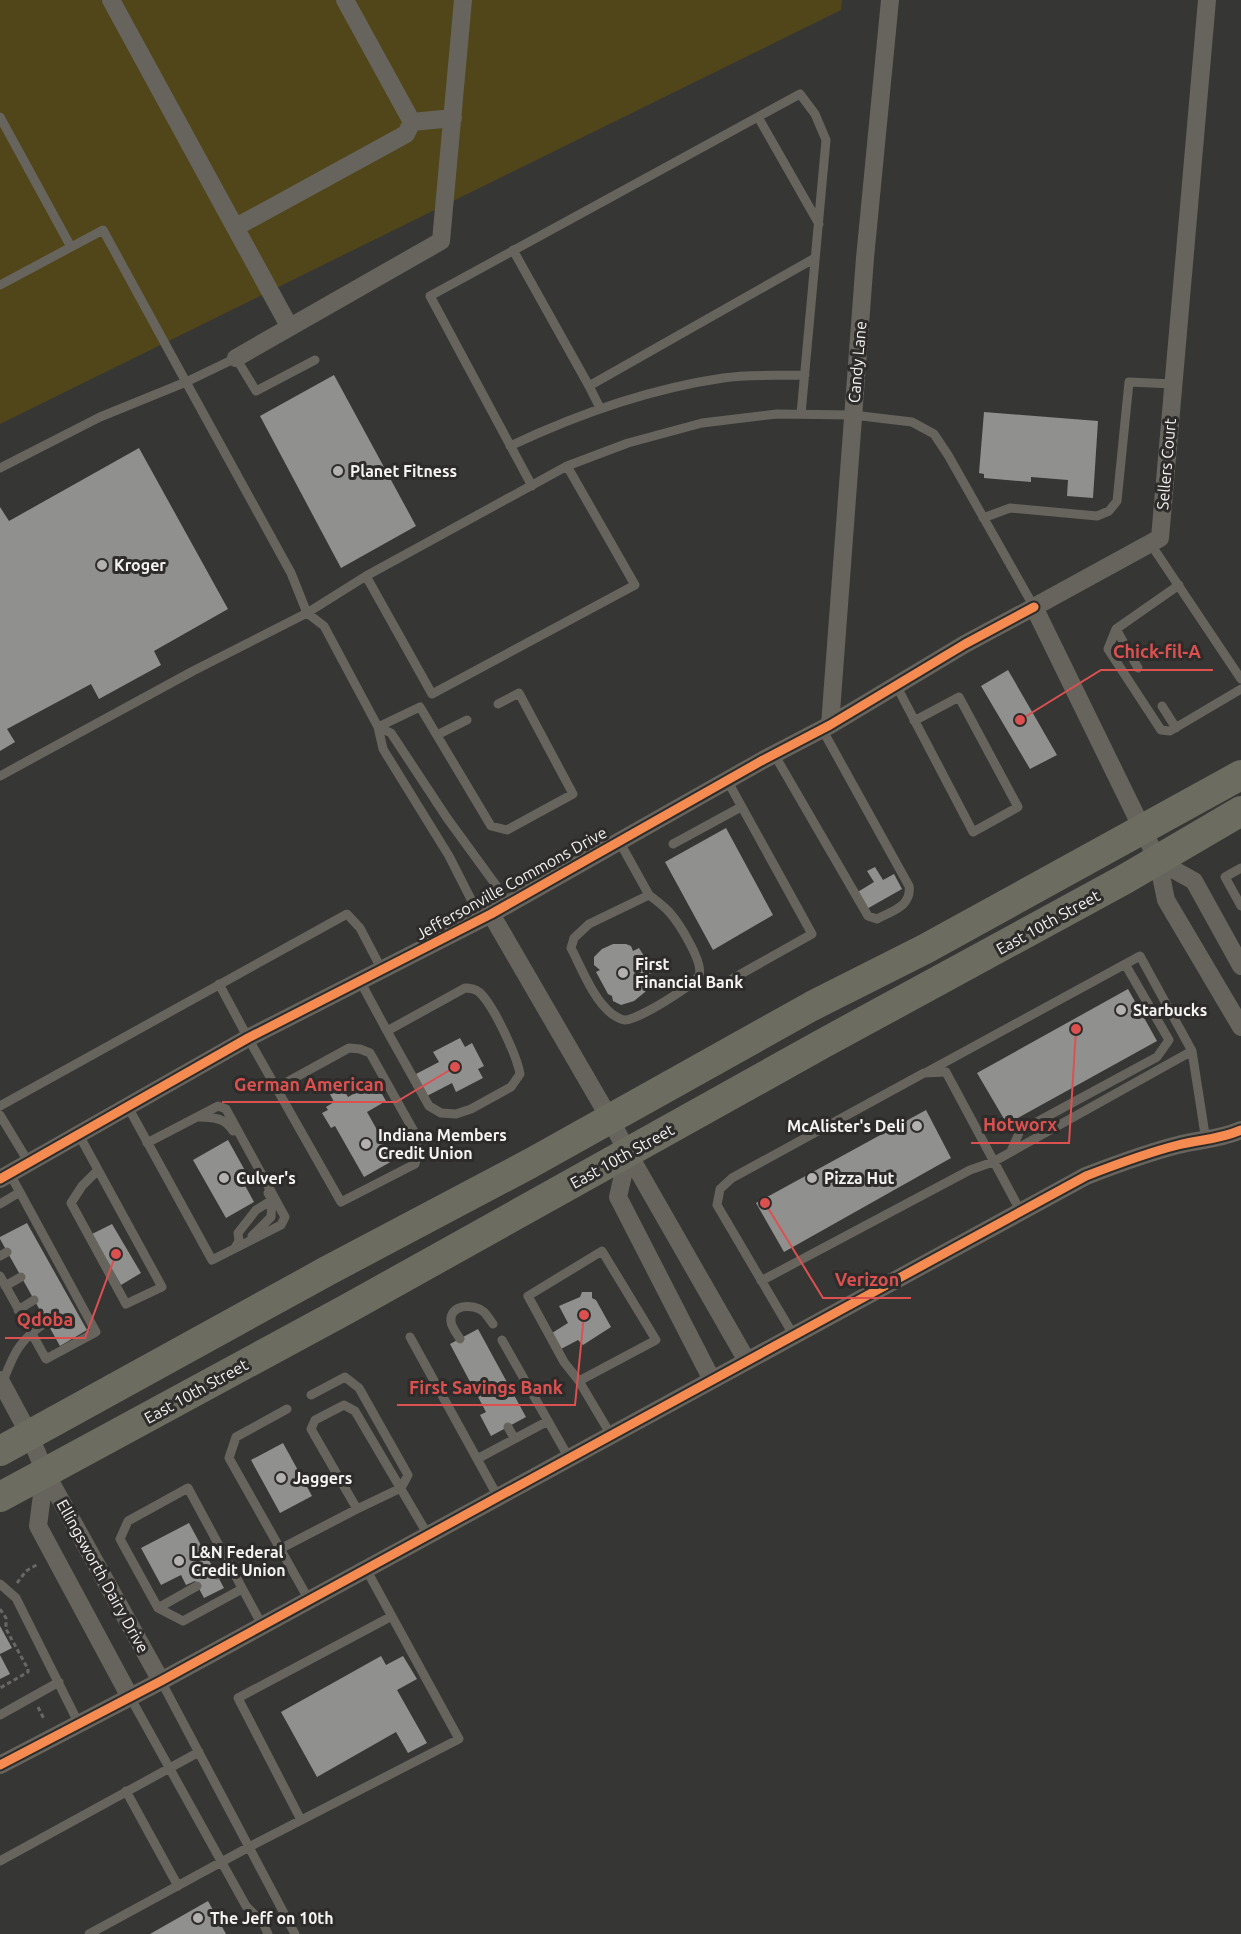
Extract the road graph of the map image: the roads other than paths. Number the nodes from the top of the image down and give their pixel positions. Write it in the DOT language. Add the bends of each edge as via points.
graph roads {
  1 [pos="111,0"];
  2 [pos="345,0"];
  3 [pos="463,0"];
  4 [pos="890,0"];
  5 [pos="1207,0"];
  6 [pos="0,117"];
  7 [pos="758,117"];
  8 [pos="453,118"];
  9 [pos="412,122"];
  10 [pos="819,225"];
  11 [pos="236,227"];
  12 [pos="70,247"];
  13 [pos="513,250"];
  14 [pos="815,258"];
  15 [pos="0,285"];
  16 [pos="289,326"];
  17 [pos="236,358"];
  18 [pos="315,360"];
  19 [pos="805,375"];
  20 [pos="186,382"];
  21 [pos="1173,384"];
  22 [pos="589,386"];
  23 [pos="600,408"];
  24 [pos="801,414"];
  25 [pos="853,415"];
  26 [pos="510,446"];
  27 [pos="567,466"];
  28 [pos="0,468"];
  29 [pos="532,486"];
  30 [pos="983,518"];
  31 [pos="1150,543"];
  32 [pos="366,576"];
  33 [pos="1179,585"];
  34 [pos="1034,607"];
  35 [pos="307,613"];
  36 [pos="1116,629"];
  37 [pos="1138,668"];
  38 [pos="1241,679"];
  39 [pos="896,686"];
  40 [pos="1241,689"];
  41 [pos="432,694"];
  42 [pos="498,704"];
  43 [pos="1162,706"];
  44 [pos="420,708"];
  45 [pos="467,720"];
  46 [pos="914,721"];
  47 [pos="1180,726"];
  48 [pos="378,727"];
  49 [pos="826,727"];
  50 [pos="437,735"];
  51 [pos="774,754"];
  52 [pos="1241,775"];
  53 [pos="0,776"];
  54 [pos="726,780"];
  55 [pos="741,807"];
  56 [pos="1241,811"];
  57 [pos="1142,830"];
  58 [pos="619,841"];
  59 [pos="673,844"];
  60 [pos="1158,861"];
  61 [pos="1241,868"];
  62 [pos="649,895"];
  63 [pos="509,903"];
  64 [pos="1241,906"];
  65 [pos="486,916"];
  66 [pos="1125,964"];
  67 [pos="1241,966"];
  68 [pos="382,970"];
  69 [pos="732,980"];
  70 [pos="360,981"];
  71 [pos="219,984"];
  72 [pos="1241,1027"];
  73 [pos="387,1031"];
  74 [pos="248,1038"];
  75 [pos="1192,1051"];
  76 [pos="924,1073"];
  77 [pos="276,1088"];
  78 [pos="0,1106"];
  79 [pos="128,1107"];
  80 [pos="0,1115"];
  81 [pos="199,1117"];
  82 [pos="610,1119"];
  83 [pos="1241,1131"];
  84 [pos="79,1135"];
  85 [pos="1206,1141"];
  86 [pos="147,1143"];
  87 [pos="1011,1151"];
  88 [pos="628,1153"];
  89 [pos="993,1161"];
  90 [pos="29,1163"];
  91 [pos="98,1170"];
  92 [pos="5,1177"];
  93 [pos="20,1192"];
  94 [pos="272,1200"];
  95 [pos="0,1204"];
  96 [pos="1020,1212"];
  97 [pos="237,1244"];
  98 [pos="0,1276"];
  99 [pos="21,1277"];
  100 [pos="761,1281"];
  101 [pos="6,1286"];
  102 [pos="34,1300"];
  103 [pos="18,1310"];
  104 [pos="47,1322"];
  105 [pos="492,1324"];
  106 [pos="31,1332"];
  107 [pos="794,1336"];
  108 [pos="410,1337"];
  109 [pos="460,1340"];
  110 [pos="502,1340"];
  111 [pos="747,1361"];
  112 [pos="712,1380"];
  113 [pos="579,1381"];
  114 [pos="1,1382"];
  115 [pos="311,1395"];
  116 [pos="287,1409"];
  117 [pos="548,1421"];
  118 [pos="508,1427"];
  119 [pos="29,1434"];
  120 [pos="611,1435"];
  121 [pos="514,1438"];
  122 [pos="0,1451"];
  123 [pos="569,1458"];
  124 [pos="477,1459"];
  125 [pos="45,1472"];
  126 [pos="401,1488"];
  127 [pos="0,1497"];
  128 [pos="498,1497"];
  129 [pos="357,1509"];
  130 [pos="428,1535"];
  131 [pos="280,1550"];
  132 [pos="231,1567"];
  133 [pos="366,1569"];
  134 [pos="217,1575"];
  135 [pos="0,1584"];
  136 [pos="197,1586"];
  137 [pos="243,1589"];
  138 [pos="309,1600"];
  139 [pos="158,1608"];
  140 [pos="392,1616"];
  141 [pos="262,1625"];
  142 [pos="161,1681"];
  143 [pos="59,1682"];
  144 [pos="130,1697"];
  145 [pos="0,1715"];
  146 [pos="80,1724"];
  147 [pos="199,1752"];
  148 [pos="0,1765"];
  149 [pos="169,1767"];
  150 [pos="126,1791"];
  151 [pos="301,1820"];
  152 [pos="249,1847"];
  153 [pos="0,1861"];
  154 [pos="222,1862"];
  155 [pos="178,1886"];
  156 [pos="89,1934"];
  157 [pos="268,1934"];
  158 [pos="295,1934"];
  1 -- 11 [label="street"];
  2 -- 9 [label="street"];
  3 -- 8 [label="street"];
  4 -- 25 [label="street, Candy Lane"];
  5 -- 21 [label="street, Sellers Court"];
  6 -- 12 [label="lane"];
  7 -- 10 [label="lane"];
  7 -- 10 [label="lane" via="800,94 815,114 826,140"];
  7 -- 13 [label="lane"];
  8 -- 9 [label="street"];
  8 -- 16 [label="street" via="441,241"];
  9 -- 11 [label="street" via="406,134"];
  10 -- 14 [label="lane"];
  11 -- 16 [label="street"];
  12 -- 15 [label="lane"];
  12 -- 20 [label="lane" via="103,230"];
  13 -- 22 [label="lane"];
  13 -- 26 [label="lane" via="430,296"];
  14 -- 19 [label="lane"];
  14 -- 22 [label="lane"];
  16 -- 17 [label="street"];
  17 -- 18 [label="lane" via="256,391"];
  17 -- 20 [label="lane"];
  19 -- 23 [label="lane" via="725,377"];
  19 -- 24 [label="lane"];
  20 -- 28 [label="lane" via="100,417"];
  20 -- 35 [label="lane" via="291,573"];
  21 -- 30 [label="lane" via="1129,382 1117,501 1109,511 1097,516 1010,508"];
  21 -- 31 [label="street, Sellers Court" via="1160,538"];
  22 -- 23 [label="lane"];
  23 -- 26 [label="lane"];
  24 -- 25 [label="lane"];
  24 -- 27 [label="lane" via="702,423 628,443"];
  25 -- 30 [label="lane" via="912,422 934,434"];
  25 -- 49 [label="street, Candy Lane"];
  26 -- 29 [label="lane"];
  27 -- 29 [label="lane"];
  27 -- 41 [label="lane" via="635,585"];
  29 -- 32 [label="lane"];
  30 -- 34 [label="lane"];
  31 -- 33 [label="lane"];
  31 -- 34 [label="street"];
  32 -- 35 [label="lane"];
  32 -- 41 [label="lane"];
  33 -- 36 [label="lane"];
  33 -- 38 [label="lane"];
  34 -- 39 [label="street, Jeffersonville Commons Drive"];
  34 -- 57 [label="street"];
  35 -- 48 [label="lane" via="324,626"];
  35 -- 53 [label="lane"];
  36 -- 37 [label="lane"];
  36 -- 47 [label="lane" via="1108,649 1161,730"];
  39 -- 46 [label="lane"];
  39 -- 49 [label="street, Jeffersonville Commons Drive"];
  40 -- 47 [label="lane"];
  41 -- 44 [label="lane"];
  42 -- 50 [label="lane" via="519,693 573,794 507,830 491,826"];
  43 -- 47 [label="lane"];
  44 -- 48 [label="lane"];
  44 -- 50 [label="lane"];
  45 -- 50 [label="lane"];
  46 -- 46 [label="lane" via="973,832 1018,807 959,697"];
  48 -- 63 [label="lane" via="391,733"];
  48 -- 65 [label="lane" via="383,749"];
  49 -- 51 [label="street, Jeffersonville Commons Drive"];
  49 -- 51 [label="lane" via="909,886 904,905 878,919 868,916"];
  51 -- 54 [label="street, Jeffersonville Commons Drive"];
  52 -- 57 [label="main road"];
  54 -- 55 [label="lane"];
  54 -- 58 [label="street, Jeffersonville Commons Drive"];
  55 -- 59 [label="lane"];
  55 -- 69 [label="lane" via="812,934"];
  56 -- 60 [label="main road, East 10th Street"];
  57 -- 60 [label="street"];
  57 -- 82 [label="main road"];
  58 -- 62 [label="lane"];
  58 -- 63 [label="street, Jeffersonville Commons Drive"];
  60 -- 67 [label="street" via="1194,881"];
  60 -- 72 [label="street" via="1166,900"];
  60 -- 88 [label="main road, East 10th Street"];
  61 -- 64 [label="lane" via="1225,877"];
  62 -- 62 [label="lane" via="589,924 574,938 571,948 600,1002 613,1016 624,1020 638,1016 699,977 697,960 673,916"];
  63 -- 65 [label="street, Jeffersonville Commons Drive"];
  65 -- 68 [label="street, Jeffersonville Commons Drive"];
  65 -- 82 [label="street"];
  66 -- 75 [label="lane" via="1140,956"];
  66 -- 76 [label="lane"];
  66 -- 87 [label="lane" via="1169,1040 1157,1057 1020,1131"];
  68 -- 70 [label="street, Jeffersonville Commons Drive"];
  68 -- 71 [label="lane" via="360,928 347,914"];
  70 -- 73 [label="lane"];
  70 -- 74 [label="street, Jeffersonville Commons Drive"];
  71 -- 74 [label="lane"];
  71 -- 78 [label="lane"];
  73 -- 73 [label="lane" via="465,988 472,988 488,1003 513,1051 520,1074 511,1087 471,1108 456,1114 441,1113 429,1106"];
  74 -- 77 [label="lane"];
  74 -- 79 [label="street, Jeffersonville Commons Drive"];
  75 -- 85 [label="lane"];
  75 -- 87 [label="lane"];
  76 -- 89 [label="lane" via="946,1072"];
  76 -- 100 [label="lane" via="732,1178 720,1189 717,1205"];
  77 -- 77 [label="lane" via="341,1202 415,1164 416,1135 370,1053 349,1048"];
  79 -- 84 [label="street, Jeffersonville Commons Drive"];
  79 -- 86 [label="lane"];
  80 -- 90 [label="lane"];
  81 -- 86 [label="lane"];
  81 -- 94 [label="lane" via="228,1122"];
  81 -- 97 [label="lane" via="218,1106 226,1109 285,1217 281,1225"];
  82 -- 88 [label="street"];
  82 -- 119 [label="main road"];
  83 -- 85 [label="street"];
  84 -- 90 [label="street, Jeffersonville Commons Drive"];
  84 -- 91 [label="lane"];
  85 -- 96 [label="street" via="1136,1157 1086,1176"];
  86 -- 97 [label="lane" via="212,1260"];
  87 -- 89 [label="lane"];
  88 -- 111 [label="street"];
  88 -- 112 [label="street" via="618,1197"];
  88 -- 125 [label="main road, East 10th Street"];
  89 -- 96 [label="lane"];
  89 -- 100 [label="lane"];
  90 -- 92 [label="street, Jeffersonville Commons Drive"];
  91 -- 91 [label="lane" via="162,1287 126,1304 71,1203"];
  92 -- 93 [label="lane"];
  93 -- 95 [label="lane"];
  93 -- 106 [label="lane" via="38,1235 96,1332 46,1359"];
  94 -- 97 [label="lane" via="256,1210 238,1233"];
  94 -- 97 [label="lane" via="271,1217 255,1235"];
  96 -- 107 [label="street"];
  98 -- 101 [label="lane"];
  99 -- 101 [label="lane"];
  100 -- 107 [label="lane"];
  101 -- 103 [label="lane"];
  102 -- 103 [label="lane"];
  103 -- 106 [label="lane"];
  104 -- 106 [label="lane"];
  105 -- 109 [label="lane" via="484,1312 463,1306 451,1317"];
  106 -- 114 [label="lane" via="13,1354"];
  107 -- 111 [label="street"];
  108 -- 124 [label="lane"];
  110 -- 117 [label="lane"];
  111 -- 112 [label="street"];
  112 -- 120 [label="street"];
  113 -- 113 [label="lane" via="656,1340 602,1251 528,1296 564,1362"];
  113 -- 120 [label="lane"];
  114 -- 119 [label="street, Ellingsworth Dairy Drive"];
  115 -- 126 [label="lane" via="345,1377 359,1388 408,1474"];
  116 -- 131 [label="lane" via="236,1437 229,1458"];
  117 -- 121 [label="lane"];
  117 -- 123 [label="lane"];
  118 -- 121 [label="lane"];
  119 -- 122 [label="main road"];
  119 -- 125 [label="street, Ellingsworth Dairy Drive"];
  120 -- 123 [label="street"];
  121 -- 124 [label="lane"];
  123 -- 128 [label="street"];
  124 -- 128 [label="lane"];
  125 -- 127 [label="main road, East 10th Street"];
  125 -- 142 [label="street, Ellingsworth Dairy Drive"];
  125 -- 144 [label="street, Ellingsworth Dairy Drive" via="38,1526"];
  126 -- 129 [label="lane"];
  126 -- 129 [label="lane" via="356,1410 344,1405 315,1420 311,1429"];
  126 -- 130 [label="lane"];
  128 -- 130 [label="street"];
  129 -- 131 [label="lane"];
  130 -- 133 [label="street"];
  131 -- 138 [label="lane"];
  132 -- 134 [label="lane"];
  132 -- 137 [label="lane"];
  132 -- 139 [label="lane" via="188,1488 128,1521 120,1539"];
  133 -- 138 [label="street"];
  133 -- 140 [label="lane"];
  135 -- 143 [label="lane" via="16,1598"];
  136 -- 139 [label="lane"];
  137 -- 139 [label="lane" via="183,1621"];
  137 -- 141 [label="lane"];
  138 -- 141 [label="street"];
  140 -- 151 [label="lane" via="238,1698"];
  140 -- 151 [label="lane" via="459,1738"];
  141 -- 142 [label="street"];
  142 -- 144 [label="street"];
  142 -- 147 [label="lane"];
  143 -- 145 [label="lane"];
  143 -- 146 [label="lane"];
  144 -- 146 [label="street"];
  144 -- 149 [label="lane"];
  146 -- 148 [label="street"];
  147 -- 149 [label="lane"];
  147 -- 152 [label="lane"];
  149 -- 150 [label="lane"];
  149 -- 154 [label="lane"];
  150 -- 153 [label="lane"];
  150 -- 155 [label="lane"];
  151 -- 152 [label="lane"];
  152 -- 154 [label="lane"];
  152 -- 158 [label="lane"];
  154 -- 155 [label="lane"];
  154 -- 157 [label="lane" via="246,1906"];
  155 -- 156 [label="lane"];
}
